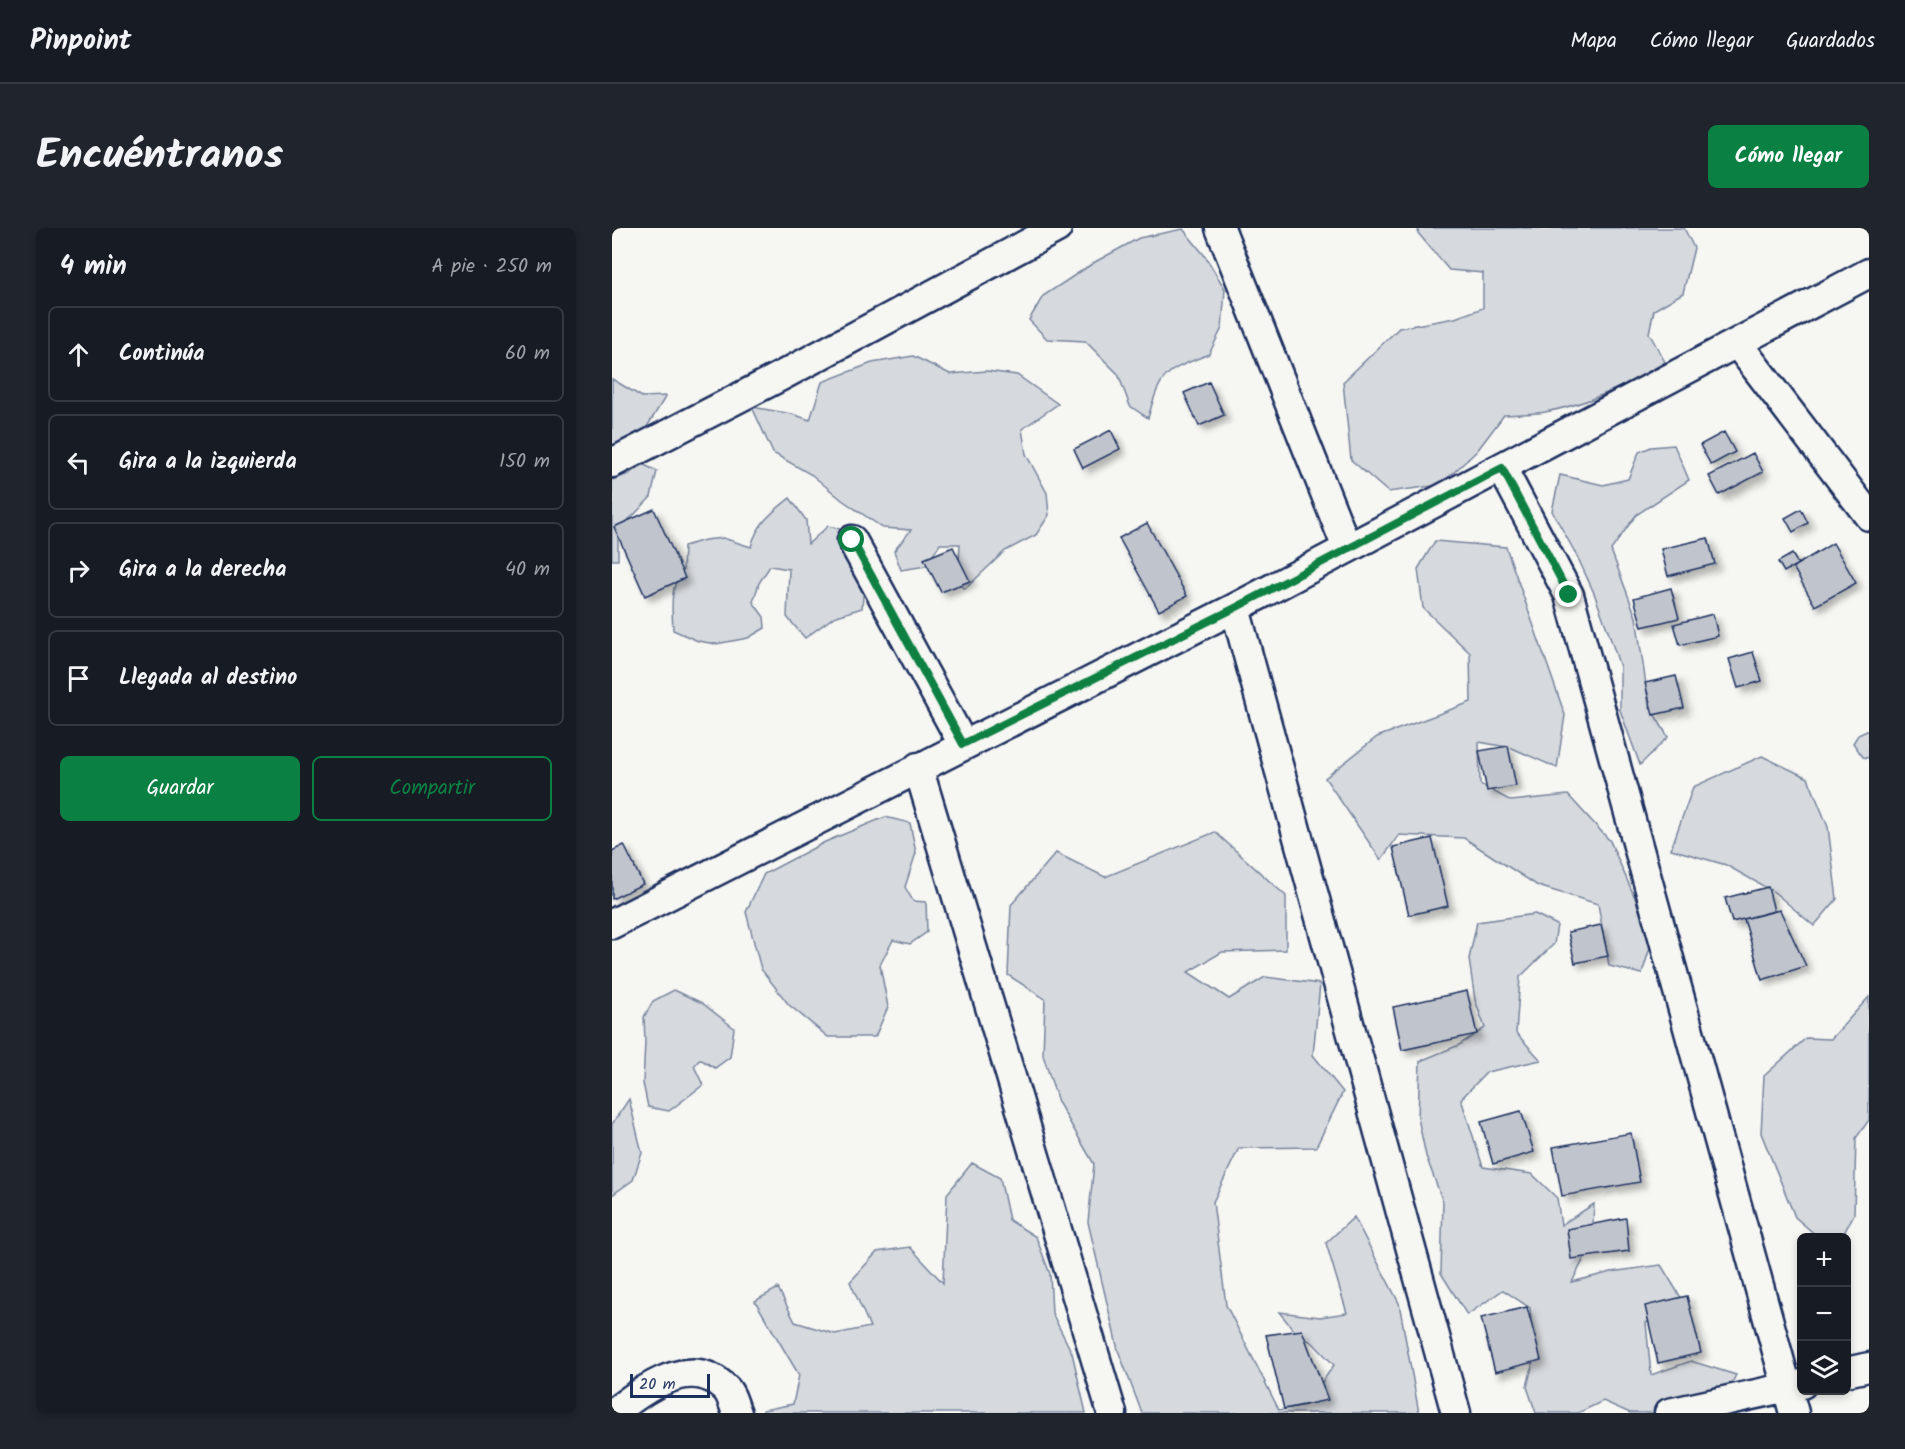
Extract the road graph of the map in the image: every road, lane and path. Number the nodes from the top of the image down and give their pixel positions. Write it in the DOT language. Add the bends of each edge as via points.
graph roads {
  1 [pos="1057,228"];
  2 [pos="1220,228"];
  3 [pos="1869,273"];
  4 [pos="1737,343"];
  5 [pos="612,463"];
  6 [pos="1502,468"];
  7 [pos="1869,516"];
  8 [pos="852,540"];
  9 [pos="1347,548"];
  10 [pos="1235,608"];
  11 [pos="963,744"];
  12 [pos="918,767"];
  13 [pos="612,924"];
  14 [pos="1869,1367"];
  15 [pos="1851,1371"];
  16 [pos="1794,1395"];
  17 [pos="614,1413"];
  18 [pos="737,1413"];
  19 [pos="1112,1413"];
  20 [pos="1456,1413"];
  21 [pos="1669,1413"];
  1 -- 5 [label="street"];
  2 -- 9 [label="street"];
  3 -- 4 [label="street"];
  4 -- 6 [label="street"];
  4 -- 7 [label="street"];
  6 -- 9 [label="street"];
  6 -- 16 [label="street" via="1569,595"];
  8 -- 11 [label="street"];
  9 -- 10 [label="street"];
  10 -- 11 [label="street"];
  10 -- 20 [label="street"];
  11 -- 12 [label="street"];
  12 -- 13 [label="street"];
  12 -- 19 [label="street"];
  14 -- 15 [label="street"];
  16 -- 21 [label="street"];
  17 -- 18 [label="street" via="634,1397 675,1375 704,1374 726,1388"];
}
